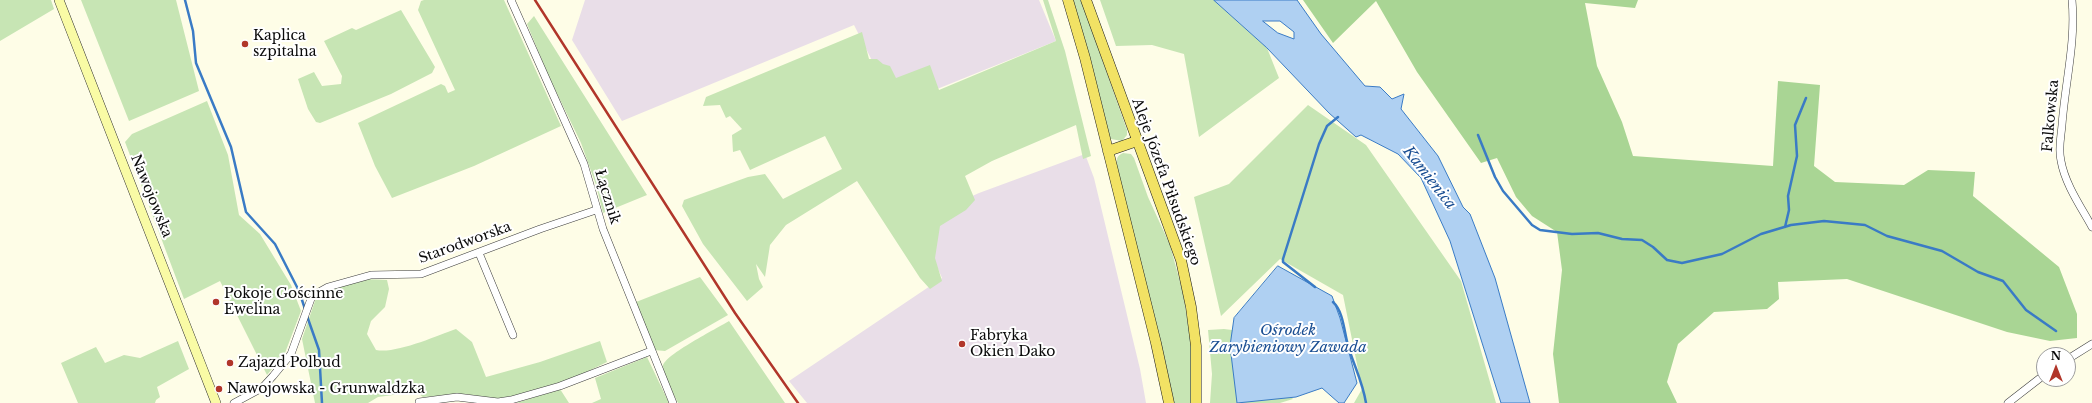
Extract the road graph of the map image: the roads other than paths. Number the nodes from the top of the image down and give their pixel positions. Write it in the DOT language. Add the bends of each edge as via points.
graph roads {
  1 [pos="59,0"];
  2 [pos="511,0"];
  3 [pos="1068,0"];
  4 [pos="1086,0"];
  5 [pos="2072,0"];
  6 [pos="1137,141"];
  7 [pos="1108,151"];
  8 [pos="596,210"];
  9 [pos="2092,227"];
  10 [pos="479,252"];
  11 [pos="513,335"];
  12 [pos="2092,344"];
  13 [pos="651,352"];
  14 [pos="2076,354"];
  15 [pos="2036,381"];
  16 [pos="419,402"];
  17 [pos="216,403"];
  18 [pos="234,403"];
  19 [pos="673,403"];
  20 [pos="1169,403"];
  21 [pos="1196,403"];
  22 [pos="2008,403"];
  1 -- 17 [label="street, Nawojowska"];
  2 -- 8 [label="street, Łącznik" via="584,164"];
  3 -- 7 [label="main road"];
  4 -- 6 [label="main road, Aleje Józefa Piłsudskiego"];
  5 -- 9 [label="street, Falkowska" via="2072,43 2059,151 2069,183"];
  6 -- 7 [label="main road"];
  6 -- 21 [label="main road, Aleje Józefa Piłsudskiego" via="1181,260 1196,346"];
  7 -- 20 [label="main road"];
  8 -- 10 [label="street, Starodworska"];
  8 -- 13 [label="street, Łącznik"];
  10 -- 11 [label="street"];
  10 -- 18 [label="street, Starodworska" via="421,274 371,275 328,287 312,296 291,354 262,388"];
  12 -- 14 [label="street"];
  13 -- 16 [label="street" via="560,386 511,400 498,402 457,397"];
  13 -- 19 [label="street, Łącznik"];
  15 -- 22 [label="street"];
}
